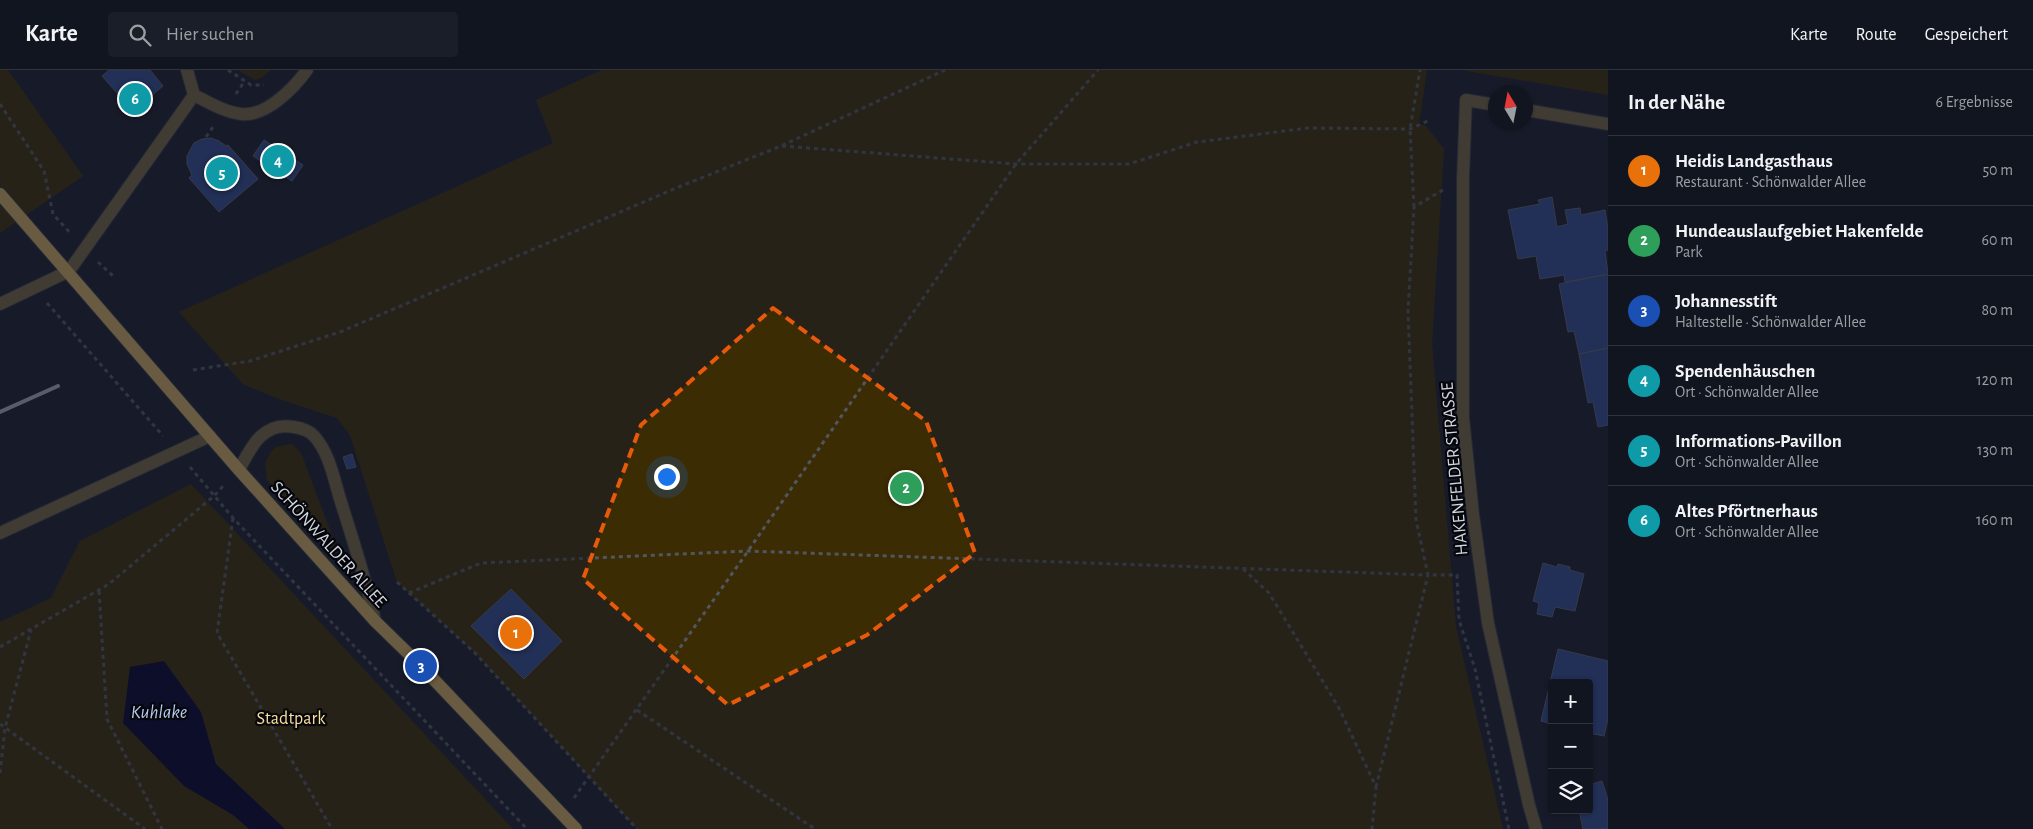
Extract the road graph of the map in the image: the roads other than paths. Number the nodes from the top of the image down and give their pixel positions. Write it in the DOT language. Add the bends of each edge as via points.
graph roads {
  1 [pos="187,70"];
  2 [pos="307,70"];
  3 [pos="194,95"];
  4 [pos="1488,104"];
  5 [pos="1533,111"];
  6 [pos="1608,124"];
  7 [pos="0,194"];
  8 [pos="69,271"];
  9 [pos="0,304"];
  10 [pos="210,436"];
  11 [pos="238,470"];
  12 [pos="0,532"];
  13 [pos="375,621"];
  14 [pos="576,829"];
  15 [pos="1536,829"];
  1 -- 3 [label="street"];
  2 -- 3 [label="street" via="282,98 270,106 242,115"];
  3 -- 8 [label="street"];
  4 -- 15 [label="street, HAKENFELDER STRASSE" via="1466,100 1463,417 1488,623"];
  5 -- 6 [label="street"];
  7 -- 8 [label="main road, SCHÖNWALDER ALLEE"];
  8 -- 9 [label="street"];
  8 -- 10 [label="main road, SCHÖNWALDER ALLEE"];
  10 -- 11 [label="main road, SCHÖNWALDER ALLEE"];
  10 -- 12 [label="street"];
  11 -- 13 [label="main road, SCHÖNWALDER ALLEE"];
  11 -- 13 [label="street" via="256,440 268,430 282,425 313,434 323,448 329,466 368,586"];
  13 -- 14 [label="main road, SCHÖNWALDER ALLEE"];
}
